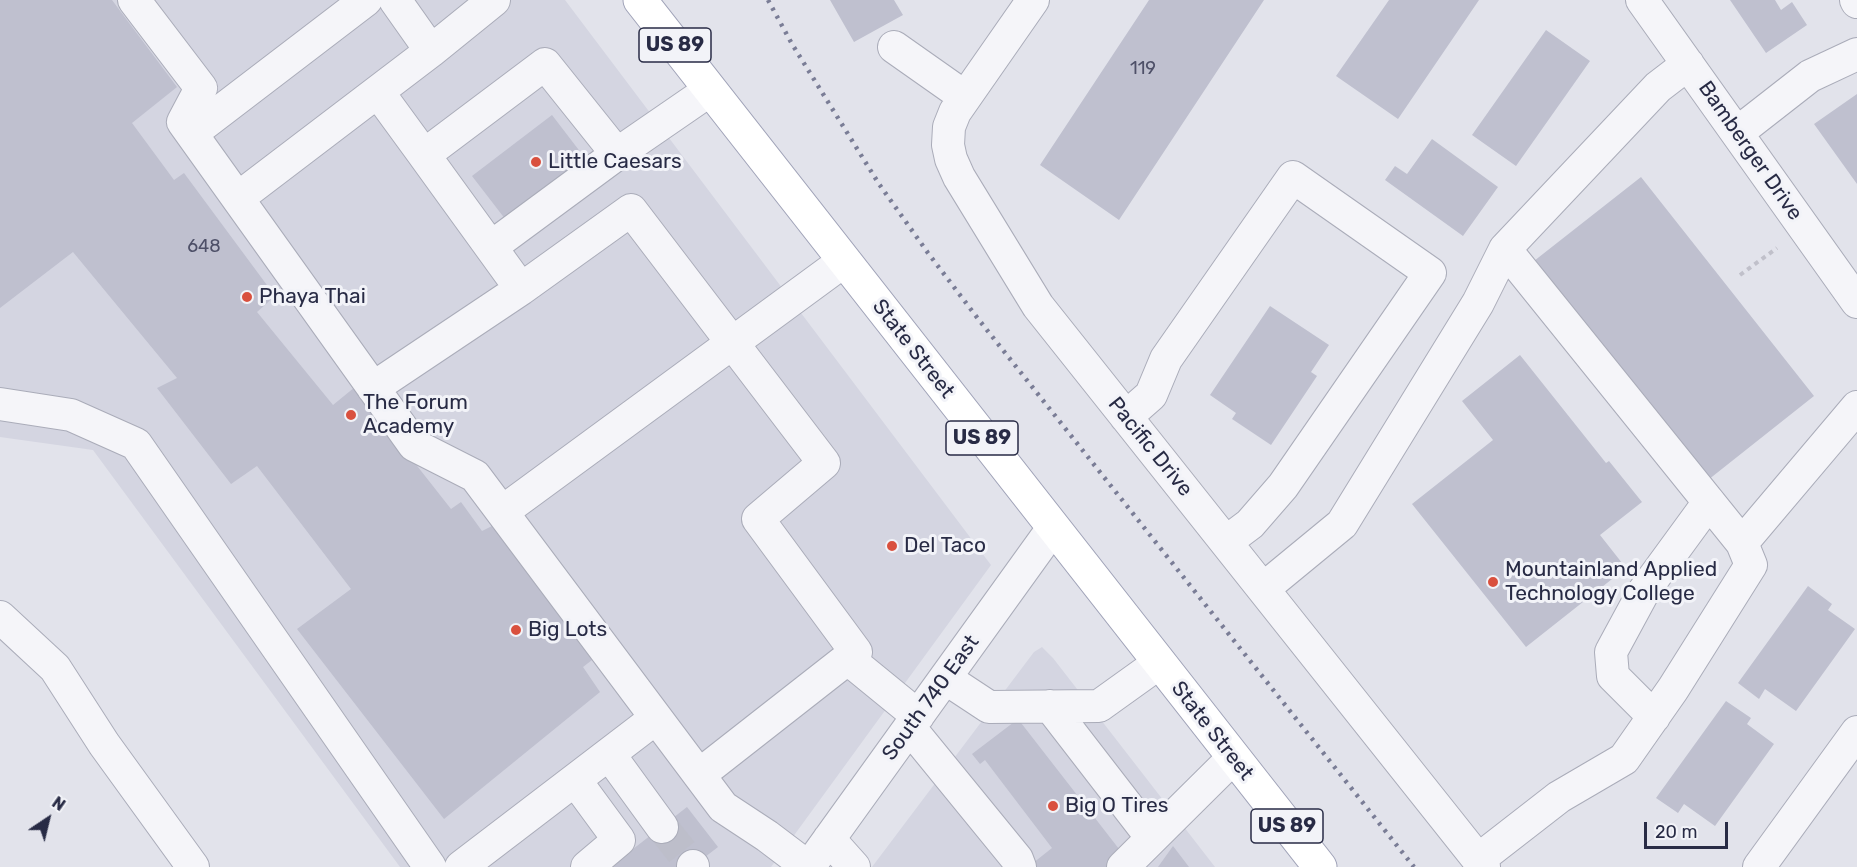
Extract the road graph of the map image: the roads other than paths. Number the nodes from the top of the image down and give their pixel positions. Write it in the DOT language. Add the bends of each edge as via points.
graph roads {
  1 [pos="134,0"];
  2 [pos="366,0"];
  3 [pos="395,0"];
  4 [pos="494,0"];
  5 [pos="640,0"];
  6 [pos="1642,0"];
  7 [pos="1028,2"];
  8 [pos="894,46"];
  9 [pos="431,51"];
  10 [pos="1857,54"];
  11 [pos="1688,64"];
  12 [pos="710,90"];
  13 [pos="378,92"];
  14 [pos="965,97"];
  15 [pos="192,133"];
  16 [pos="1737,133"];
  17 [pos="424,154"];
  18 [pos="617,154"];
  19 [pos="238,198"];
  20 [pos="491,248"];
  21 [pos="1505,249"];
  22 [pos="844,261"];
  23 [pos="521,289"];
  24 [pos="1857,302"];
  25 [pos="732,343"];
  26 [pos="373,388"];
  27 [pos="0,404"];
  28 [pos="1857,407"];
  29 [pos="1126,417"];
  30 [pos="1709,502"];
  31 [pos="502,512"];
  32 [pos="1053,528"];
  33 [pos="1226,542"];
  34 [pos="1742,543"];
  35 [pos="1263,589"];
  36 [pos="0,617"];
  37 [pos="847,658"];
  38 [pos="1159,663"];
  39 [pos="945,678"];
  40 [pos="1050,706"];
  41 [pos="1654,717"];
  42 [pos="656,718"];
  43 [pos="914,722"];
  44 [pos="1857,732"];
  45 [pos="609,754"];
  46 [pos="1233,758"];
  47 [pos="699,775"];
  48 [pos="575,780"];
  49 [pos="662,826"];
  50 [pos="1152,838"];
  51 [pos="829,839"];
  52 [pos="1481,864"];
  53 [pos="193,867"];
  54 [pos="430,867"];
  55 [pos="462,867"];
  56 [pos="587,867"];
  57 [pos="808,867"];
  58 [pos="854,867"];
  59 [pos="1020,867"];
  60 [pos="1123,867"];
  61 [pos="1320,867"];
  62 [pos="1759,867"];
  1 -- 15 [label="street" via="201,88 183,122"];
  2 -- 15 [label="street"];
  3 -- 9 [label="street"];
  4 -- 9 [label="street"];
  5 -- 12 [label="main road, State Street / US 89"];
  6 -- 11 [label="street, Bamberger Drive"];
  7 -- 14 [label="street, Pacific Drive"];
  8 -- 14 [label="street"];
  9 -- 13 [label="street"];
  10 -- 16 [label="street" via="1810,76"];
  11 -- 16 [label="street, Bamberger Drive"];
  11 -- 21 [label="street" via="1658,87"];
  12 -- 18 [label="street"];
  12 -- 22 [label="main road, State Street / US 89"];
  13 -- 17 [label="street"];
  13 -- 19 [label="street"];
  14 -- 29 [label="street, Pacific Drive" via="949,128 948,145 959,177 1038,306"];
  15 -- 19 [label="street"];
  16 -- 24 [label="street, Bamberger Drive"];
  17 -- 18 [label="street" via="545,64"];
  17 -- 20 [label="street"];
  18 -- 20 [label="street"];
  19 -- 26 [label="street"];
  20 -- 23 [label="street"];
  21 -- 30 [label="street"];
  21 -- 35 [label="street" via="1478,303 1342,524"];
  22 -- 25 [label="street"];
  22 -- 32 [label="main road, State Street / US 89"];
  23 -- 25 [label="street" via="631,210"];
  23 -- 26 [label="street"];
  25 -- 31 [label="street"];
  25 -- 37 [label="street" via="824,463 758,519 856,652"];
  26 -- 31 [label="street" via="414,445 475,476"];
  27 -- 54 [label="street" via="71,415 136,444"];
  28 -- 34 [label="street"];
  29 -- 33 [label="street, Pacific Drive"];
  29 -- 33 [label="street" via="1151,395 1166,359 1293,177 1430,273 1282,486 1250,524"];
  30 -- 34 [label="street"];
  30 -- 41 [label="street" via="1644,591 1611,652 1613,676"];
  31 -- 42 [label="street"];
  32 -- 38 [label="main road, State Street / US 89"];
  32 -- 39 [label="street, South 740 East"];
  33 -- 35 [label="street, Pacific Drive"];
  34 -- 41 [label="street" via="1751,565"];
  35 -- 52 [label="street, Pacific Drive"];
  36 -- 53 [label="street" via="55,668 104,744"];
  37 -- 43 [label="street"];
  37 -- 47 [label="street"];
  38 -- 40 [label="street" via="1099,706"];
  38 -- 46 [label="main road, State Street / US 89"];
  39 -- 40 [label="street" via="989,707"];
  39 -- 43 [label="street, South 740 East"];
  40 -- 50 [label="street"];
  41 -- 52 [label="street" via="1624,759 1560,797"];
  42 -- 45 [label="street"];
  42 -- 47 [label="street"];
  43 -- 51 [label="street, South 740 East"];
  43 -- 59 [label="street"];
  44 -- 62 [label="street"];
  45 -- 48 [label="street"];
  45 -- 49 [label="street"];
  46 -- 50 [label="street"];
  46 -- 61 [label="main road, State Street / US 89"];
  47 -- 57 [label="street" via="723,807"];
  48 -- 55 [label="street"];
  48 -- 56 [label="street" via="619,840"];
  50 -- 60 [label="street"];
  51 -- 57 [label="street, South 740 East"];
  51 -- 58 [label="street"];
}
